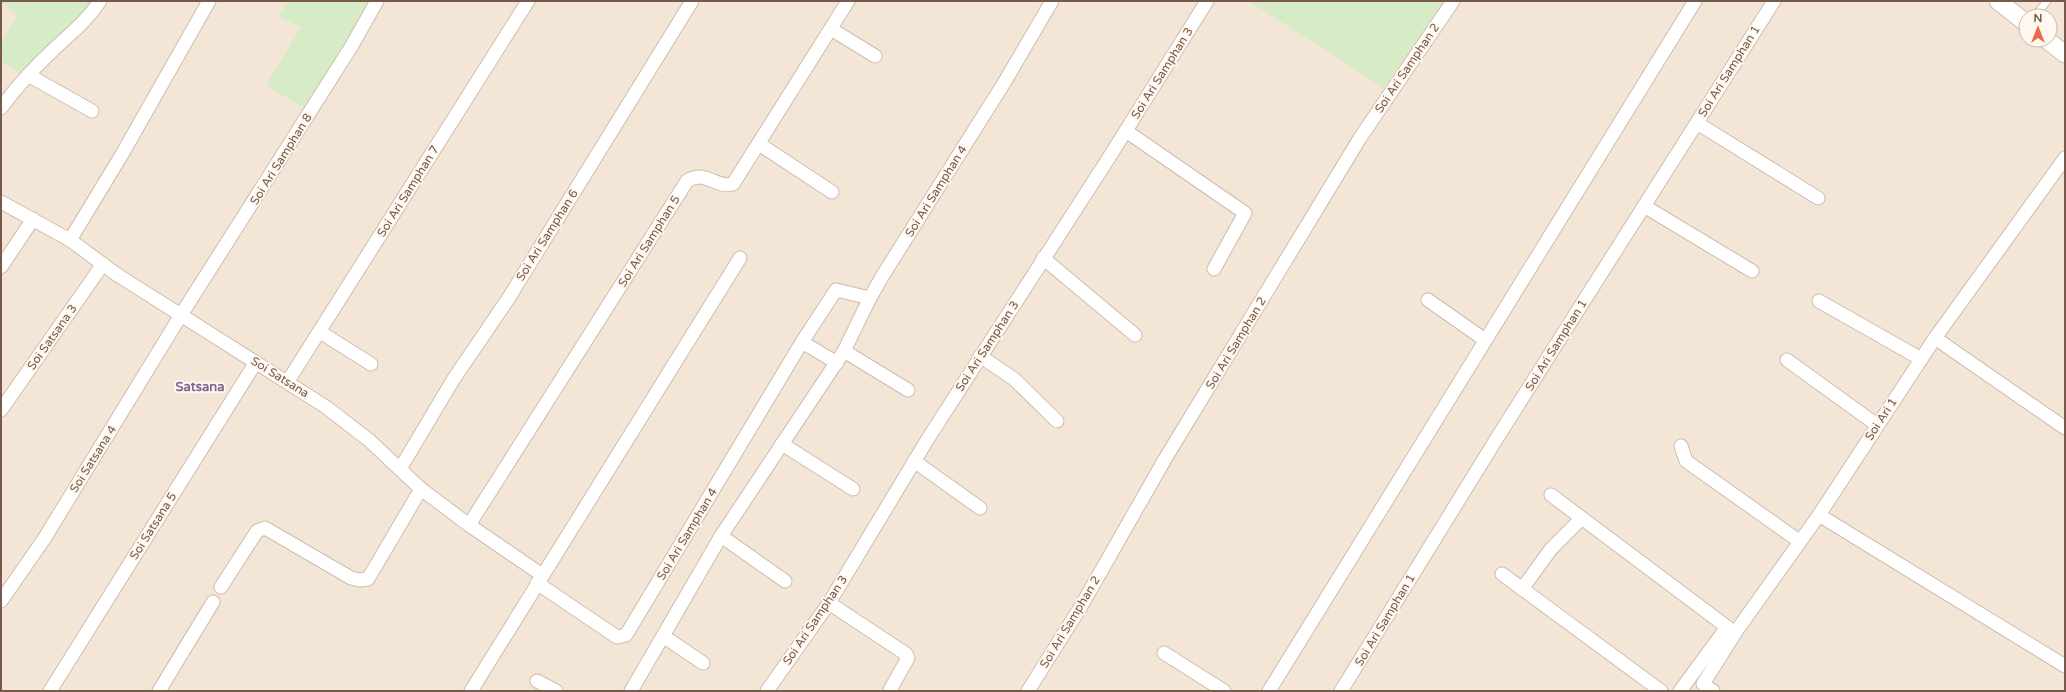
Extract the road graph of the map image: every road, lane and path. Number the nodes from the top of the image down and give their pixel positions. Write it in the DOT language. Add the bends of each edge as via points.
graph roads {
  1 [pos="100,1"];
  2 [pos="210,1"];
  3 [pos="377,1"];
  4 [pos="528,1"];
  5 [pos="692,1"];
  6 [pos="848,1"];
  7 [pos="1052,1"];
  8 [pos="1207,1"];
  9 [pos="1453,1"];
  10 [pos="1695,1"];
  11 [pos="1774,1"];
  12 [pos="1998,1"];
  13 [pos="2018,17"];
  14 [pos="831,29"];
  15 [pos="875,56"];
  16 [pos="28,75"];
  17 [pos="1,108"];
  18 [pos="92,111"];
  19 [pos="1697,123"];
  20 [pos="1126,131"];
  21 [pos="758,144"];
  22 [pos="2063,164"];
  23 [pos="832,192"];
  24 [pos="1818,198"];
  25 [pos="1,202"];
  26 [pos="1644,206"];
  27 [pos="33,219"];
  28 [pos="70,240"];
  29 [pos="740,258"];
  30 [pos="1043,258"];
  31 [pos="104,264"];
  32 [pos="1,267"];
  33 [pos="1214,269"];
  34 [pos="1752,271"];
  35 [pos="870,298"];
  36 [pos="1428,300"];
  37 [pos="1819,301"];
  38 [pos="181,315"];
  39 [pos="320,332"];
  40 [pos="1135,335"];
  41 [pos="1934,338"];
  42 [pos="1485,340"];
  43 [pos="802,342"];
  44 [pos="844,351"];
  45 [pos="980,356"];
  46 [pos="1921,359"];
  47 [pos="1787,360"];
  48 [pos="256,362"];
  49 [pos="837,363"];
  50 [pos="371,364"];
  51 [pos="288,381"];
  52 [pos="908,390"];
  53 [pos="1,410"];
  54 [pos="1057,421"];
  55 [pos="1877,425"];
  56 [pos="2065,428"];
  57 [pos="782,444"];
  58 [pos="1681,446"];
  59 [pos="914,461"];
  60 [pos="400,469"];
  61 [pos="421,489"];
  62 [pos="853,489"];
  63 [pos="1550,495"];
  64 [pos="980,508"];
  65 [pos="1819,514"];
  66 [pos="1582,518"];
  67 [pos="469,526"];
  68 [pos="721,536"];
  69 [pos="1799,541"];
  70 [pos="1502,574"];
  71 [pos="539,579"];
  72 [pos="785,581"];
  73 [pos="221,587"];
  74 [pos="1522,589"];
  75 [pos="1,601"];
  76 [pos="213,602"];
  77 [pos="829,603"];
  78 [pos="1731,630"];
  79 [pos="663,636"];
  80 [pos="1717,650"];
  81 [pos="1164,652"];
  82 [pos="703,663"];
  83 [pos="2065,666"];
  84 [pos="537,681"];
  85 [pos="1708,688"];
  86 [pos="53,690"];
  87 [pos="890,690"];
  88 [pos="159,691"];
  89 [pos="471,691"];
  90 [pos="556,691"];
  91 [pos="631,691"];
  92 [pos="767,691"];
  93 [pos="1028,691"];
  94 [pos="1224,691"];
  95 [pos="1269,691"];
  96 [pos="1342,691"];
  97 [pos="1661,691"];
  98 [pos="1680,691"];
  1 -- 16 [label="street" via="75,32"];
  2 -- 28 [label="street"];
  3 -- 38 [label="street, Soi Ari Samphan 8" via="347,54"];
  4 -- 39 [label="street, Soi Ari Samphan 7"];
  5 -- 60 [label="street, Soi Ari Samphan 6" via="508,298 453,380"];
  6 -- 14 [label="street, Soi Ari Samphan 5"];
  7 -- 35 [label="street, Soi Ari Samphan 4"];
  8 -- 20 [label="street, Soi Ari Samphan 3"];
  9 -- 93 [label="street, Soi Ari Samphan 2" via="1360,138"];
  10 -- 42 [label="street"];
  11 -- 19 [label="street, Soi Ari Samphan 1"];
  12 -- 13 [label="street"];
  14 -- 15 [label="street"];
  14 -- 21 [label="street, Soi Ari Samphan 5"];
  16 -- 17 [label="street"];
  16 -- 18 [label="street"];
  19 -- 24 [label="street"];
  19 -- 26 [label="street, Soi Ari Samphan 1"];
  20 -- 30 [label="street, Soi Ari Samphan 3"];
  20 -- 33 [label="street" via="1245,213"];
  21 -- 23 [label="street"];
  21 -- 67 [label="street, Soi Ari Samphan 5" via="733,184 727,186 702,176 694,176 687,181"];
  22 -- 41 [label="street, Soi Ari 1"];
  25 -- 27 [label="street, Soi Satsana"];
  26 -- 34 [label="street"];
  26 -- 96 [label="street, Soi Ari Samphan 1" via="1497,438"];
  27 -- 28 [label="street, Soi Satsana"];
  27 -- 32 [label="street"];
  28 -- 31 [label="street, Soi Satsana"];
  29 -- 71 [label="street"];
  30 -- 40 [label="street"];
  30 -- 45 [label="street, Soi Ari Samphan 3"];
  31 -- 38 [label="street, Soi Satsana"];
  31 -- 53 [label="street, Soi Satsana 3"];
  35 -- 43 [label="street, Soi Ari Samphan 4" via="836,290"];
  35 -- 44 [label="street"];
  36 -- 42 [label="street"];
  37 -- 46 [label="street"];
  38 -- 48 [label="street, Soi Satsana"];
  38 -- 75 [label="street, Soi Satsana 4" via="44,539"];
  39 -- 50 [label="street"];
  39 -- 51 [label="street, Soi Ari Samphan 7"];
  41 -- 46 [label="street, Soi Ari 1"];
  41 -- 56 [label="street"];
  42 -- 95 [label="street"];
  43 -- 49 [label="street"];
  43 -- 71 [label="street, Soi Ari Samphan 4" via="626,636 617,637"];
  44 -- 49 [label="street"];
  44 -- 52 [label="street"];
  45 -- 54 [label="street" via="1014,379"];
  45 -- 59 [label="street, Soi Ari Samphan 3"];
  46 -- 55 [label="street, Soi Ari 1"];
  47 -- 55 [label="street"];
  48 -- 51 [label="street, Soi Satsana"];
  48 -- 86 [label="street, Soi Satsana 5"];
  49 -- 57 [label="street"];
  51 -- 60 [label="street, Soi Satsana" via="370,441"];
  55 -- 65 [label="street, Soi Ari 1"];
  57 -- 62 [label="street"];
  57 -- 68 [label="street"];
  58 -- 69 [label="street" via="1686,461"];
  59 -- 64 [label="street"];
  59 -- 77 [label="street, Soi Ari Samphan 3"];
  60 -- 61 [label="street, Soi Satsana"];
  61 -- 67 [label="street, Soi Satsana"];
  61 -- 73 [label="street" via="368,579 351,578 265,528 257,531"];
  63 -- 66 [label="street"];
  65 -- 69 [label="street, Soi Ari 1"];
  65 -- 83 [label="street"];
  66 -- 74 [label="street" via="1551,549"];
  66 -- 78 [label="street"];
  67 -- 71 [label="street, Soi Satsana"];
  68 -- 72 [label="street"];
  68 -- 79 [label="street"];
  69 -- 78 [label="street, Soi Ari 1"];
  70 -- 74 [label="street"];
  71 -- 89 [label="street"];
  74 -- 97 [label="street"];
  76 -- 88 [label="street"];
  77 -- 87 [label="street" via="906,654 908,658"];
  77 -- 92 [label="street, Soi Ari Samphan 3"];
  78 -- 80 [label="street, Soi Ari 1"];
  79 -- 82 [label="street"];
  79 -- 91 [label="street"];
  80 -- 85 [label="street, Soi Ari 1"];
  80 -- 98 [label="street"];
  81 -- 94 [label="street"];
  84 -- 90 [label="street"];
}
